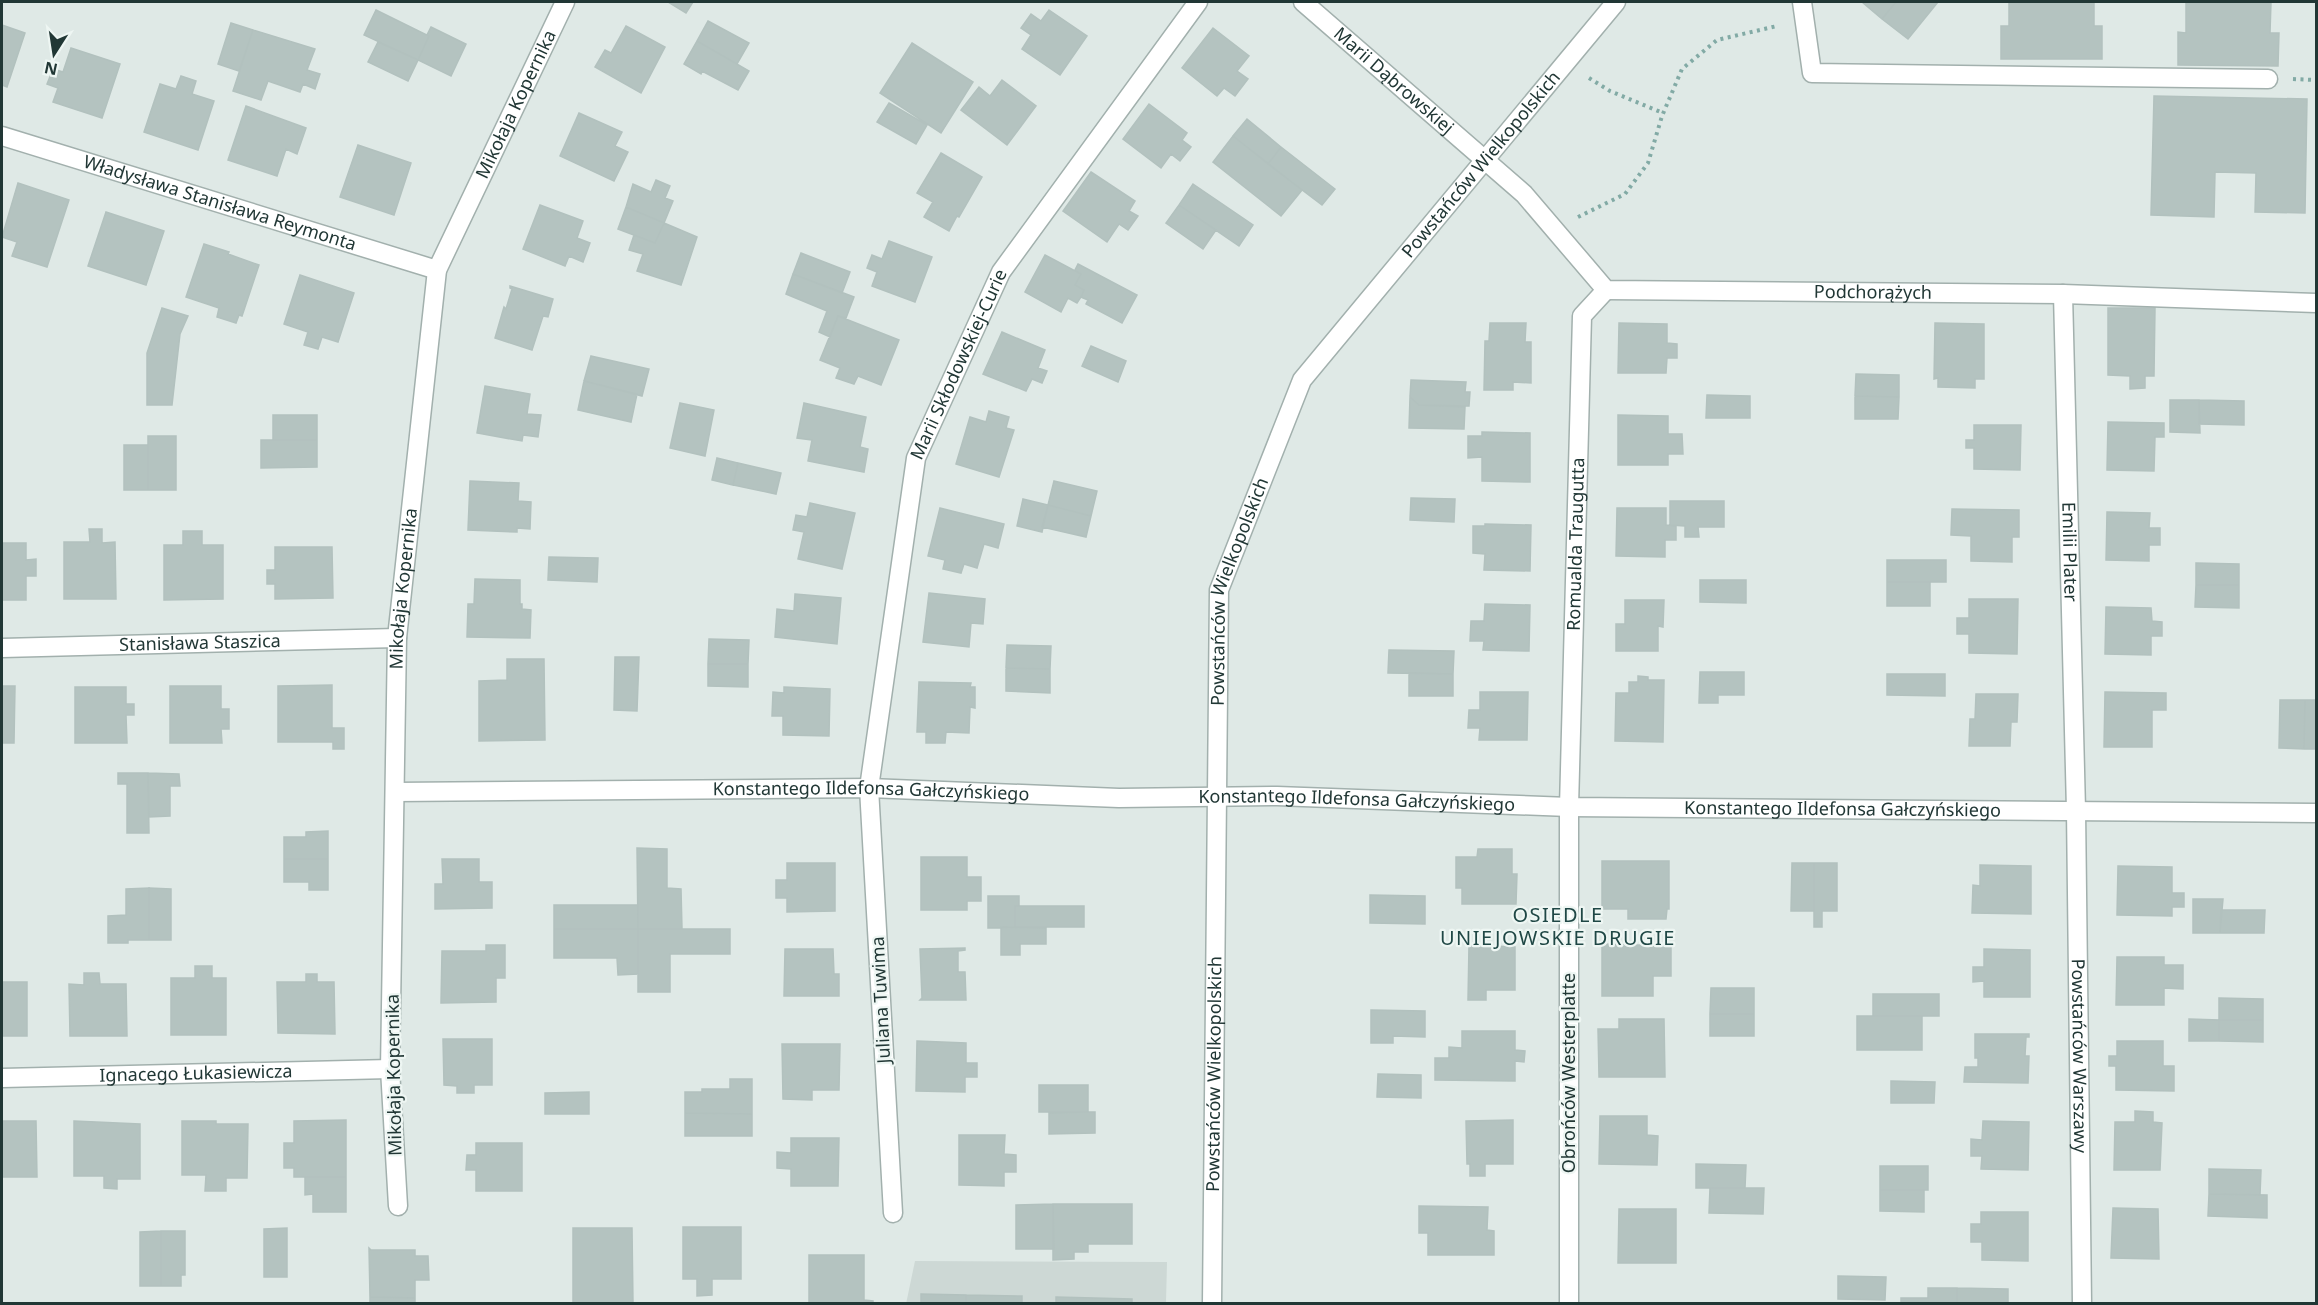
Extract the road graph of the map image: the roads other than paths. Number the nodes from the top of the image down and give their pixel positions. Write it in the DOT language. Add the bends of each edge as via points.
graph roads {
  1 [pos="565,2"];
  2 [pos="1198,2"];
  3 [pos="1303,2"];
  4 [pos="1616,2"];
  5 [pos="1802,2"];
  6 [pos="2268,79"];
  7 [pos="2,136"];
  8 [pos="1486,159"];
  9 [pos="437,270"];
  10 [pos="1606,290"];
  11 [pos="2063,294"];
  12 [pos="2316,303"];
  13 [pos="397,638"];
  14 [pos="2,648"];
  15 [pos="868,788"];
  16 [pos="395,792"];
  17 [pos="1216,796"];
  18 [pos="1569,807"];
  19 [pos="2076,810"];
  20 [pos="2316,813"];
  21 [pos="390,1069"];
  22 [pos="2,1078"];
  23 [pos="398,1206"];
  24 [pos="892,1213"];
  25 [pos="1212,1304"];
  26 [pos="1569,1304"];
  27 [pos="2082,1304"];
  1 -- 9 [label="street, Mikołaja Kopernika"];
  2 -- 15 [label="street, Marii Skłodowskiej-Curie" via="1001,272 916,458"];
  3 -- 8 [label="street, Marii Dąbrowskiej"];
  4 -- 8 [label="street, Powstańców Wielkopolskich"];
  5 -- 6 [label="street" via="1812,73"];
  7 -- 9 [label="street, Władysława Stanisława Reymonta"];
  8 -- 10 [label="street" via="1524,194"];
  8 -- 17 [label="street, Powstańców Wielkopolskich" via="1302,380 1219,590"];
  9 -- 13 [label="street, Mikołaja Kopernika"];
  10 -- 11 [label="street, Podchorążych"];
  10 -- 18 [label="street, Romualda Traugutta" via="1582,316"];
  11 -- 12 [label="street, Podchorążych"];
  11 -- 19 [label="street, Emilii Plater"];
  13 -- 14 [label="street, Stanisława Staszica"];
  13 -- 16 [label="street, Mikołaja Kopernika"];
  15 -- 16 [label="street, Konstantego Ildefonsa Gałczyńskiego"];
  15 -- 17 [label="street, Konstantego Ildefonsa Gałczyńskiego" via="1119,798"];
  15 -- 24 [label="street, Juliana Tuwima"];
  16 -- 21 [label="street, Mikołaja Kopernika"];
  17 -- 18 [label="street, Konstantego Ildefonsa Gałczyńskiego"];
  17 -- 25 [label="street, Powstańców Wielkopolskich"];
  18 -- 19 [label="street, Konstantego Ildefonsa Gałczyńskiego"];
  18 -- 26 [label="street, Obrońców Westerplatte"];
  19 -- 20 [label="street, Konstantego Ildefonsa Gałczyńskiego"];
  19 -- 27 [label="street, Powstańców Warszawy"];
  21 -- 22 [label="street, Ignacego Łukasiewicza"];
  21 -- 23 [label="street, Mikołaja Kopernika"];
}
